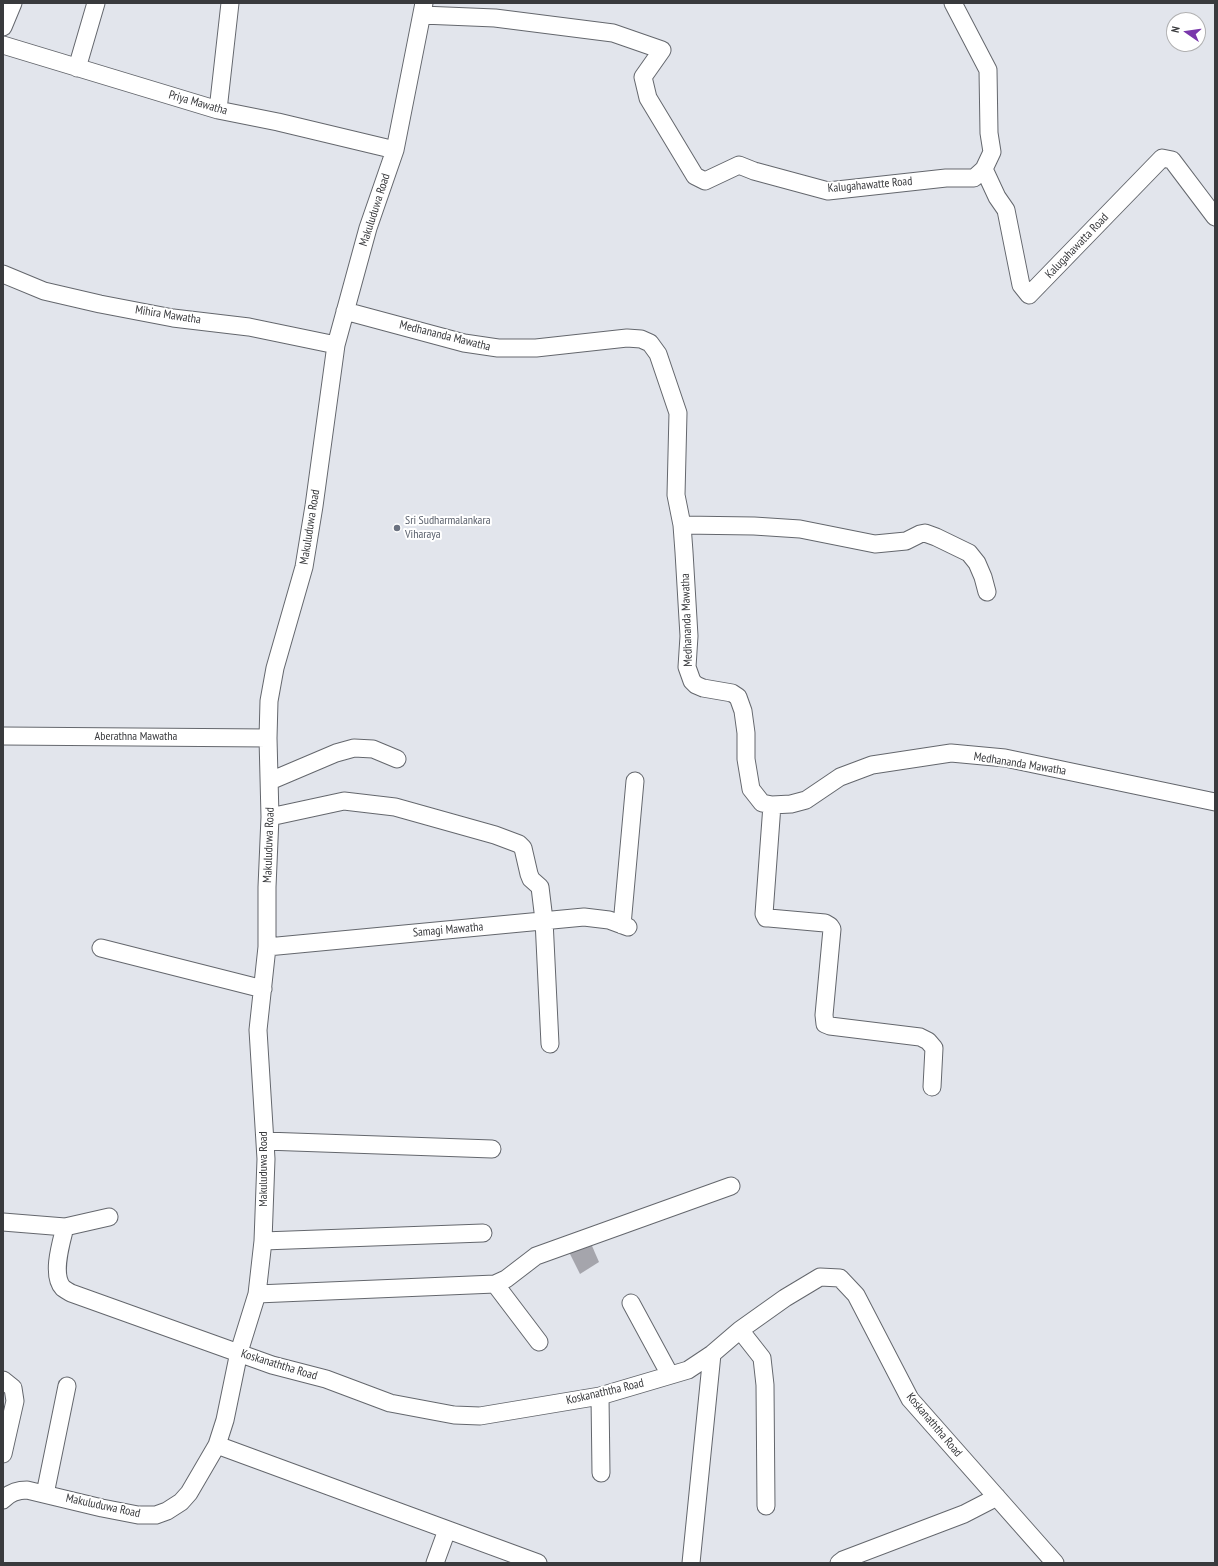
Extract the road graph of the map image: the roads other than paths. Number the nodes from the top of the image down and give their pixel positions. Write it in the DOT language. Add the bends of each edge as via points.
graph roads {
  1 [pos="13,3"];
  2 [pos="96,3"];
  3 [pos="230,3"];
  4 [pos="953,3"];
  5 [pos="423,9"];
  6 [pos="3,27"];
  7 [pos="3,44"];
  8 [pos="77,68"];
  9 [pos="218,110"];
  10 [pos="395,150"];
  11 [pos="984,169"];
  12 [pos="1215,217"];
  13 [pos="3,274"];
  14 [pos="345,311"];
  15 [pos="336,345"];
  16 [pos="682,526"];
  17 [pos="986,592"];
  18 [pos="3,736"];
  19 [pos="268,738"];
  20 [pos="397,759"];
  21 [pos="270,781"];
  22 [pos="635,781"];
  23 [pos="1215,802"];
  24 [pos="772,805"];
  25 [pos="270,817"];
  26 [pos="544,920"];
  27 [pos="266,947"];
  28 [pos="101,948"];
  29 [pos="263,989"];
  30 [pos="550,1044"];
  31 [pos="932,1086"];
  32 [pos="265,1141"];
  33 [pos="492,1149"];
  34 [pos="731,1186"];
  35 [pos="109,1217"];
  36 [pos="3,1222"];
  37 [pos="65,1227"];
  38 [pos="483,1233"];
  39 [pos="263,1242"];
  40 [pos="495,1284"];
  41 [pos="257,1294"];
  42 [pos="631,1304"];
  43 [pos="740,1330"];
  44 [pos="539,1342"];
  45 [pos="239,1352"];
  46 [pos="712,1354"];
  47 [pos="670,1375"];
  48 [pos="3,1380"];
  49 [pos="67,1386"];
  50 [pos="600,1396"];
  51 [pos="216,1445"];
  52 [pos="3,1454"];
  53 [pos="601,1473"];
  54 [pos="3,1482"];
  55 [pos="18,1490"];
  56 [pos="45,1494"];
  57 [pos="997,1497"];
  58 [pos="3,1500"];
  59 [pos="766,1506"];
  60 [pos="447,1530"];
  61 [pos="435,1563"];
  62 [pos="538,1563"];
  63 [pos="691,1563"];
  64 [pos="839,1563"];
  65 [pos="1055,1563"];
  1 -- 6 [label="street"];
  2 -- 8 [label="street"];
  3 -- 9 [label="street"];
  4 -- 11 [label="street" via="988,70 989,133 992,152"];
  5 -- 10 [label="street, Makuluduwa Road"];
  5 -- 11 [label="street, Kalugahawatte Road" via="613,33 662,50 643,77 648,98 695,176 705,181 739,165 828,191 946,178 974,178"];
  7 -- 8 [label="street, Priya Mawatha"];
  8 -- 9 [label="street, Priya Mawatha"];
  9 -- 10 [label="street, Priya Mawatha"];
  10 -- 14 [label="street, Makuluduwa Road" via="368,228"];
  11 -- 12 [label="street, Kalugahawatta Road" via="1006,210 1021,285 1029,295 1162,158 1172,160"];
  13 -- 15 [label="street, Mihira Mawatha" via="44,291 100,304 173,318 249,327"];
  14 -- 15 [label="street, Makuluduwa Road"];
  14 -- 16 [label="street, Medhananda Mawatha" via="464,343 498,348 536,348 627,338 650,343 658,354 678,413 676,495"];
  15 -- 19 [label="street, Makuluduwa Road" via="304,567 275,668 269,701"];
  16 -- 17 [label="street" via="800,529 875,544 906,541 925,533 969,553 977,562"];
  16 -- 24 [label="street, Medhananda Mawatha" via="689,636 687,668 696,685 732,693 738,697 744,711 746,759 751,790 762,803"];
  18 -- 19 [label="street, Aberathna Mawatha"];
  19 -- 21 [label="street, Makuluduwa Road"];
  20 -- 21 [label="street" via="373,749 354,748"];
  21 -- 25 [label="street, Makuluduwa Road"];
  22 -- 26 [label="street, Samagi Mawatha" via="625,926 609,920 584,917"];
  23 -- 24 [label="street, Medhananda Mawatha" via="1005,758 951,753 872,765 840,777 806,800"];
  24 -- 31 [label="street" via="764,914 766,918 824,923 830,926 832,930 824,1024 920,1037 928,1041 934,1048"];
  25 -- 26 [label="street" via="344,801 395,807 514,841 523,848 531,879 540,887"];
  25 -- 27 [label="street, Makuluduwa Road"];
  26 -- 27 [label="street, Samagi Mawatha"];
  26 -- 30 [label="street"];
  27 -- 29 [label="street, Makuluduwa Road"];
  28 -- 29 [label="street"];
  29 -- 32 [label="street, Makuluduwa Road" via="258,1030"];
  32 -- 33 [label="street"];
  32 -- 39 [label="street, Makuluduwa Road"];
  34 -- 40 [label="street" via="536,1256 506,1279"];
  35 -- 37 [label="street"];
  36 -- 37 [label="street"];
  37 -- 45 [label="street, Koskanaththa Road" via="57,1262 62,1287 71,1293"];
  38 -- 39 [label="street"];
  39 -- 41 [label="street, Makuluduwa Road"];
  40 -- 41 [label="street"];
  40 -- 44 [label="street"];
  41 -- 45 [label="street, Makuluduwa Road"];
  42 -- 47 [label="street"];
  43 -- 46 [label="street, Koskanaththa Road"];
  43 -- 57 [label="street, Koskanaththa Road" via="820,1277 840,1278 856,1295 910,1399"];
  43 -- 59 [label="street" via="762,1358 765,1385"];
  45 -- 50 [label="street, Koskanaththa Road" via="272,1365 326,1379 390,1403 454,1414 480,1416"];
  45 -- 51 [label="street, Makuluduwa Road" via="225,1420"];
  46 -- 47 [label="street, Koskanaththa Road" via="688,1370"];
  46 -- 63 [label="street"];
  47 -- 50 [label="street, Koskanaththa Road"];
  48 -- 52 [label="street" via="13,1388 15,1401"];
  49 -- 56 [label="street"];
  50 -- 53 [label="street"];
  51 -- 56 [label="street, Makuluduwa Road" via="189,1493 174,1508 156,1516 102,1508"];
  51 -- 60 [label="street"];
  54 -- 55 [label="street, Makuluduwa Road"];
  55 -- 56 [label="street, Makuluduwa Road"];
  55 -- 58 [label="street"];
  57 -- 64 [label="street" via="964,1514"];
  57 -- 65 [label="street, Koskanaththa Road"];
  60 -- 61 [label="street"];
  60 -- 62 [label="street"];
}
